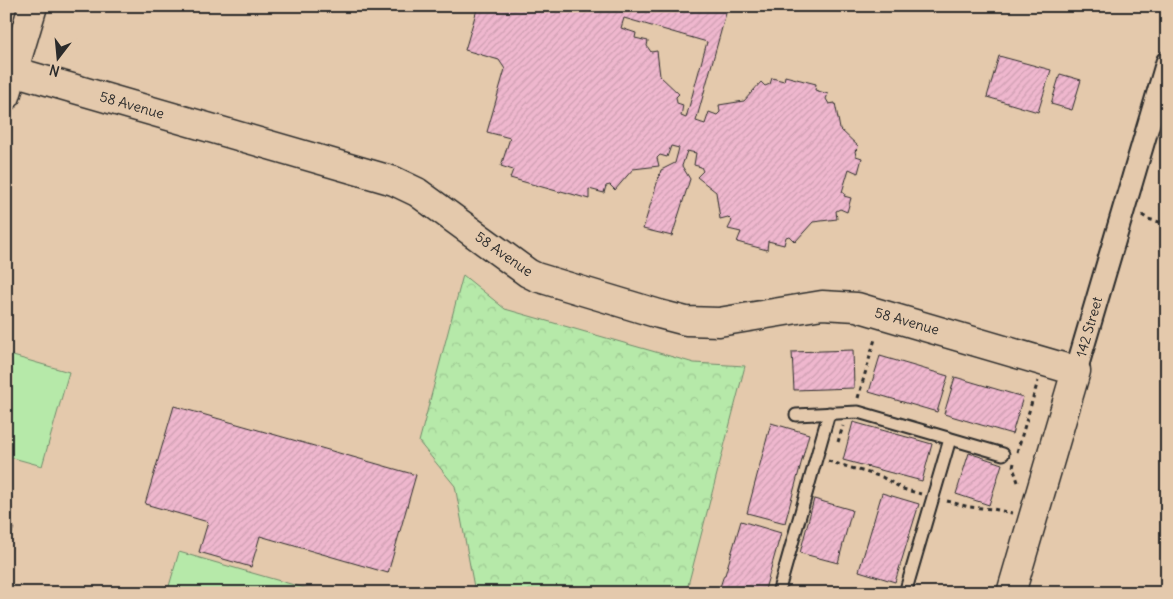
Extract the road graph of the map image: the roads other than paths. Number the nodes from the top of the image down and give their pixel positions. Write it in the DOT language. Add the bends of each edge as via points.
graph roads {
  1 [pos="33,6"];
  2 [pos="1167,62"];
  3 [pos="9,79"];
  4 [pos="1076,371"];
  5 [pos="829,413"];
  6 [pos="796,415"];
  7 [pos="950,438"];
  8 [pos="1003,454"];
  9 [pos="778,593"];
  10 [pos="905,593"];
  11 [pos="1011,593"];
  1 -- 3 [label="street"];
  2 -- 4 [label="street, 142 Street"];
  3 -- 4 [label="street, 58 Avenue" via="394,181 417,192 528,273 659,314 686,321 719,322 822,305 857,307"];
  4 -- 11 [label="street, 142 Street"];
  5 -- 6 [label="lane"];
  5 -- 7 [label="lane" via="858,412"];
  5 -- 9 [label="lane"];
  7 -- 8 [label="lane"];
  7 -- 10 [label="lane"];
}
